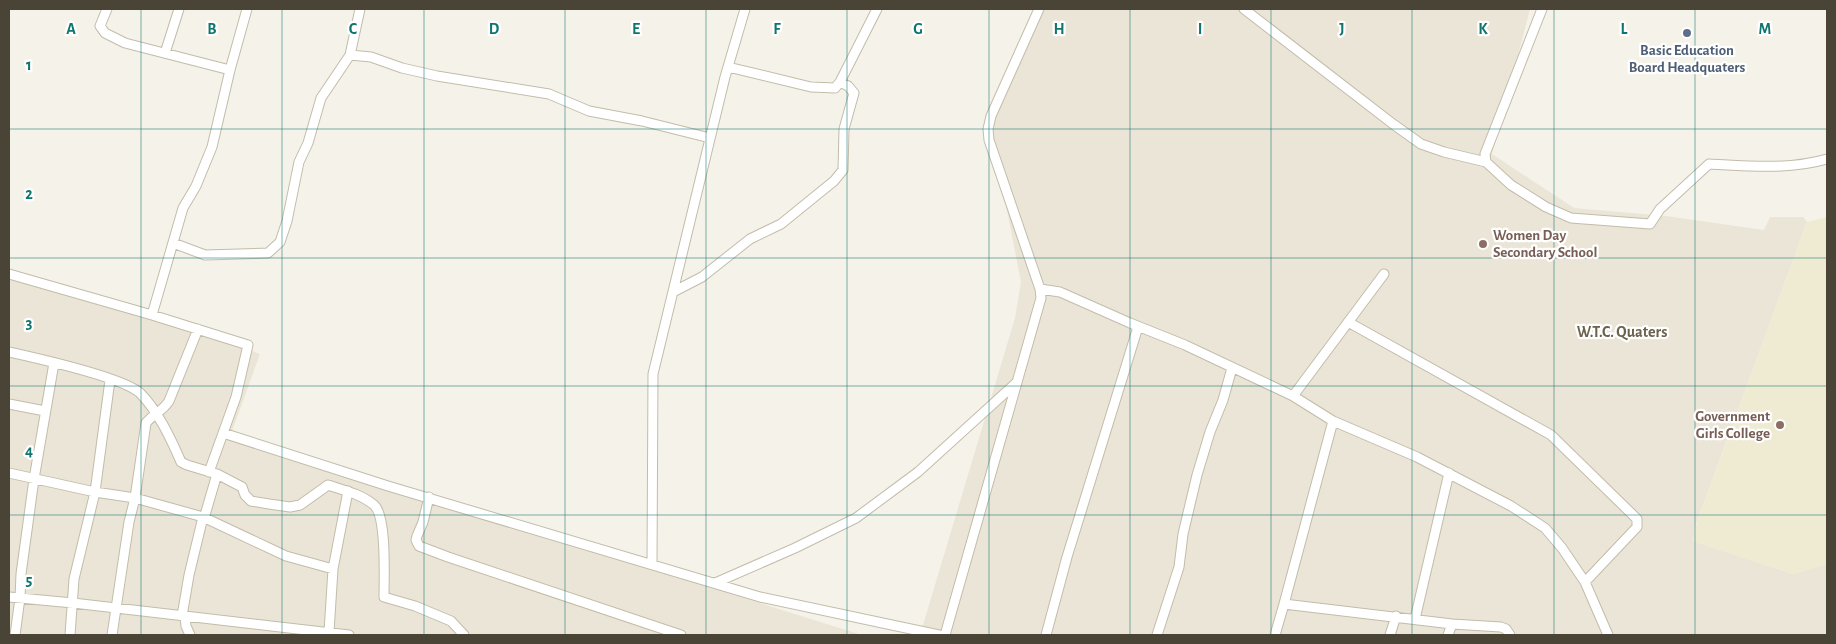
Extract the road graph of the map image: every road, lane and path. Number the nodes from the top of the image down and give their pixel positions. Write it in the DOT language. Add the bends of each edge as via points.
graph roads {
  1 [pos="107,9"];
  2 [pos="179,9"];
  3 [pos="248,9"];
  4 [pos="360,9"];
  5 [pos="746,9"];
  6 [pos="877,9"];
  7 [pos="1039,9"];
  8 [pos="1244,9"];
  9 [pos="1542,9"];
  10 [pos="165,53"];
  11 [pos="350,55"];
  12 [pos="728,67"];
  13 [pos="230,70"];
  14 [pos="840,82"];
  15 [pos="710,138"];
  16 [pos="1827,159"];
  17 [pos="1486,162"];
  18 [pos="173,243"];
  19 [pos="9,274"];
  20 [pos="1384,274"];
  21 [pos="1040,289"];
  22 [pos="673,292"];
  23 [pos="152,315"];
  24 [pos="1348,322"];
  25 [pos="1138,326"];
  26 [pos="198,329"];
  27 [pos="9,352"];
  28 [pos="54,363"];
  29 [pos="1232,368"];
  30 [pos="110,380"];
  31 [pos="1016,383"];
  32 [pos="1293,396"];
  33 [pos="9,404"];
  34 [pos="45,411"];
  35 [pos="156,415"];
  36 [pos="1333,421"];
  37 [pos="223,433"];
  38 [pos="332,468"];
  39 [pos="1449,472"];
  40 [pos="9,473"];
  41 [pos="213,473"];
  42 [pos="34,479"];
  43 [pos="328,485"];
  44 [pos="348,491"];
  45 [pos="95,492"];
  46 [pos="429,497"];
  47 [pos="135,498"];
  48 [pos="203,517"];
  49 [pos="652,564"];
  50 [pos="334,569"];
  51 [pos="1585,582"];
  52 [pos="715,583"];
  53 [pos="9,597"];
  54 [pos="20,598"];
  55 [pos="73,603"];
  56 [pos="1284,604"];
  57 [pos="116,608"];
  58 [pos="184,616"];
  59 [pos="1396,616"];
  60 [pos="1415,619"];
  61 [pos="1452,624"];
  62 [pos="329,632"];
  63 [pos="15,635"];
  64 [pos="70,635"];
  65 [pos="112,635"];
  66 [pos="190,635"];
  67 [pos="349,635"];
  68 [pos="464,635"];
  69 [pos="681,635"];
  70 [pos="939,635"];
  71 [pos="945,635"];
  72 [pos="1046,635"];
  73 [pos="1156,635"];
  74 [pos="1275,635"];
  75 [pos="1390,635"];
  76 [pos="1448,635"];
  77 [pos="1510,635"];
  78 [pos="1608,635"];
  1 -- 10 [label="street" via="100,26 105,33 125,43"];
  2 -- 10 [label="street"];
  3 -- 13 [label="street"];
  4 -- 11 [label="street"];
  5 -- 12 [label="street"];
  6 -- 14 [label="street"];
  7 -- 21 [label="street" via="988,129"];
  8 -- 17 [label="street" via="1421,144"];
  9 -- 17 [label="street" via="1485,154"];
  10 -- 13 [label="street"];
  11 -- 15 [label="street" via="371,57 437,76 549,94 590,111 642,120"];
  11 -- 18 [label="street" via="321,98 299,162 280,242 268,252 205,255"];
  12 -- 14 [label="street" via="819,88 835,88"];
  12 -- 15 [label="street"];
  13 -- 18 [label="street" via="212,147 184,208"];
  14 -- 22 [label="street" via="854,93 844,129 844,170 781,224 750,239 702,277"];
  15 -- 22 [label="street"];
  16 -- 17 [label="street" via="1770,167 1710,164 1660,209 1650,224 1571,218 1518,189"];
  18 -- 23 [label="street"];
  19 -- 23 [label="street"];
  20 -- 24 [label="street"];
  21 -- 25 [label="street" via="1060,292"];
  21 -- 31 [label="street" via="1041,298"];
  22 -- 49 [label="street" via="653,374"];
  23 -- 26 [label="street"];
  24 -- 32 [label="street"];
  24 -- 51 [label="street" via="1552,436 1637,519 1637,527"];
  25 -- 29 [label="street"];
  25 -- 72 [label="street"];
  26 -- 35 [label="street" via="169,402"];
  26 -- 37 [label="street" via="248,345"];
  27 -- 28 [label="street"];
  28 -- 30 [label="street"];
  28 -- 34 [label="street"];
  29 -- 32 [label="street"];
  29 -- 73 [label="street" via="1197,475 1179,567"];
  30 -- 35 [label="street" via="139,393"];
  30 -- 45 [label="street"];
  31 -- 52 [label="street" via="918,472 856,518"];
  31 -- 71 [label="street"];
  32 -- 36 [label="street"];
  33 -- 34 [label="street"];
  34 -- 42 [label="street"];
  35 -- 41 [label="street" via="181,462"];
  35 -- 47 [label="street" via="146,423"];
  36 -- 39 [label="street"];
  36 -- 56 [label="street"];
  37 -- 38 [label="street"];
  37 -- 41 [label="street"];
  38 -- 43 [label="street"];
  38 -- 46 [label="street"];
  39 -- 51 [label="street" via="1545,528"];
  39 -- 60 [label="street"];
  40 -- 42 [label="street"];
  41 -- 43 [label="street" via="242,487 251,501 290,507 300,505"];
  41 -- 48 [label="street"];
  42 -- 45 [label="street"];
  42 -- 54 [label="street"];
  43 -- 44 [label="street"];
  44 -- 50 [label="street"];
  44 -- 68 [label="street" via="375,506 380,514 384,597 450,621"];
  45 -- 47 [label="street"];
  45 -- 55 [label="street" via="74,579"];
  46 -- 49 [label="street"];
  46 -- 69 [label="street" via="416,540 419,546"];
  47 -- 48 [label="street"];
  47 -- 57 [label="street"];
  48 -- 50 [label="street" via="286,556"];
  48 -- 58 [label="street" via="189,575"];
  49 -- 52 [label="street"];
  50 -- 62 [label="street"];
  51 -- 78 [label="street"];
  52 -- 70 [label="street" via="768,599"];
  53 -- 54 [label="street"];
  54 -- 55 [label="street"];
  54 -- 63 [label="street"];
  55 -- 57 [label="street"];
  55 -- 64 [label="street"];
  56 -- 59 [label="street"];
  56 -- 74 [label="street"];
  57 -- 58 [label="street"];
  57 -- 65 [label="street"];
  58 -- 62 [label="street"];
  58 -- 66 [label="street"];
  59 -- 60 [label="street"];
  59 -- 75 [label="street"];
  60 -- 61 [label="street"];
  61 -- 76 [label="street"];
  61 -- 77 [label="street" via="1501,627"];
  62 -- 67 [label="street"];
}
